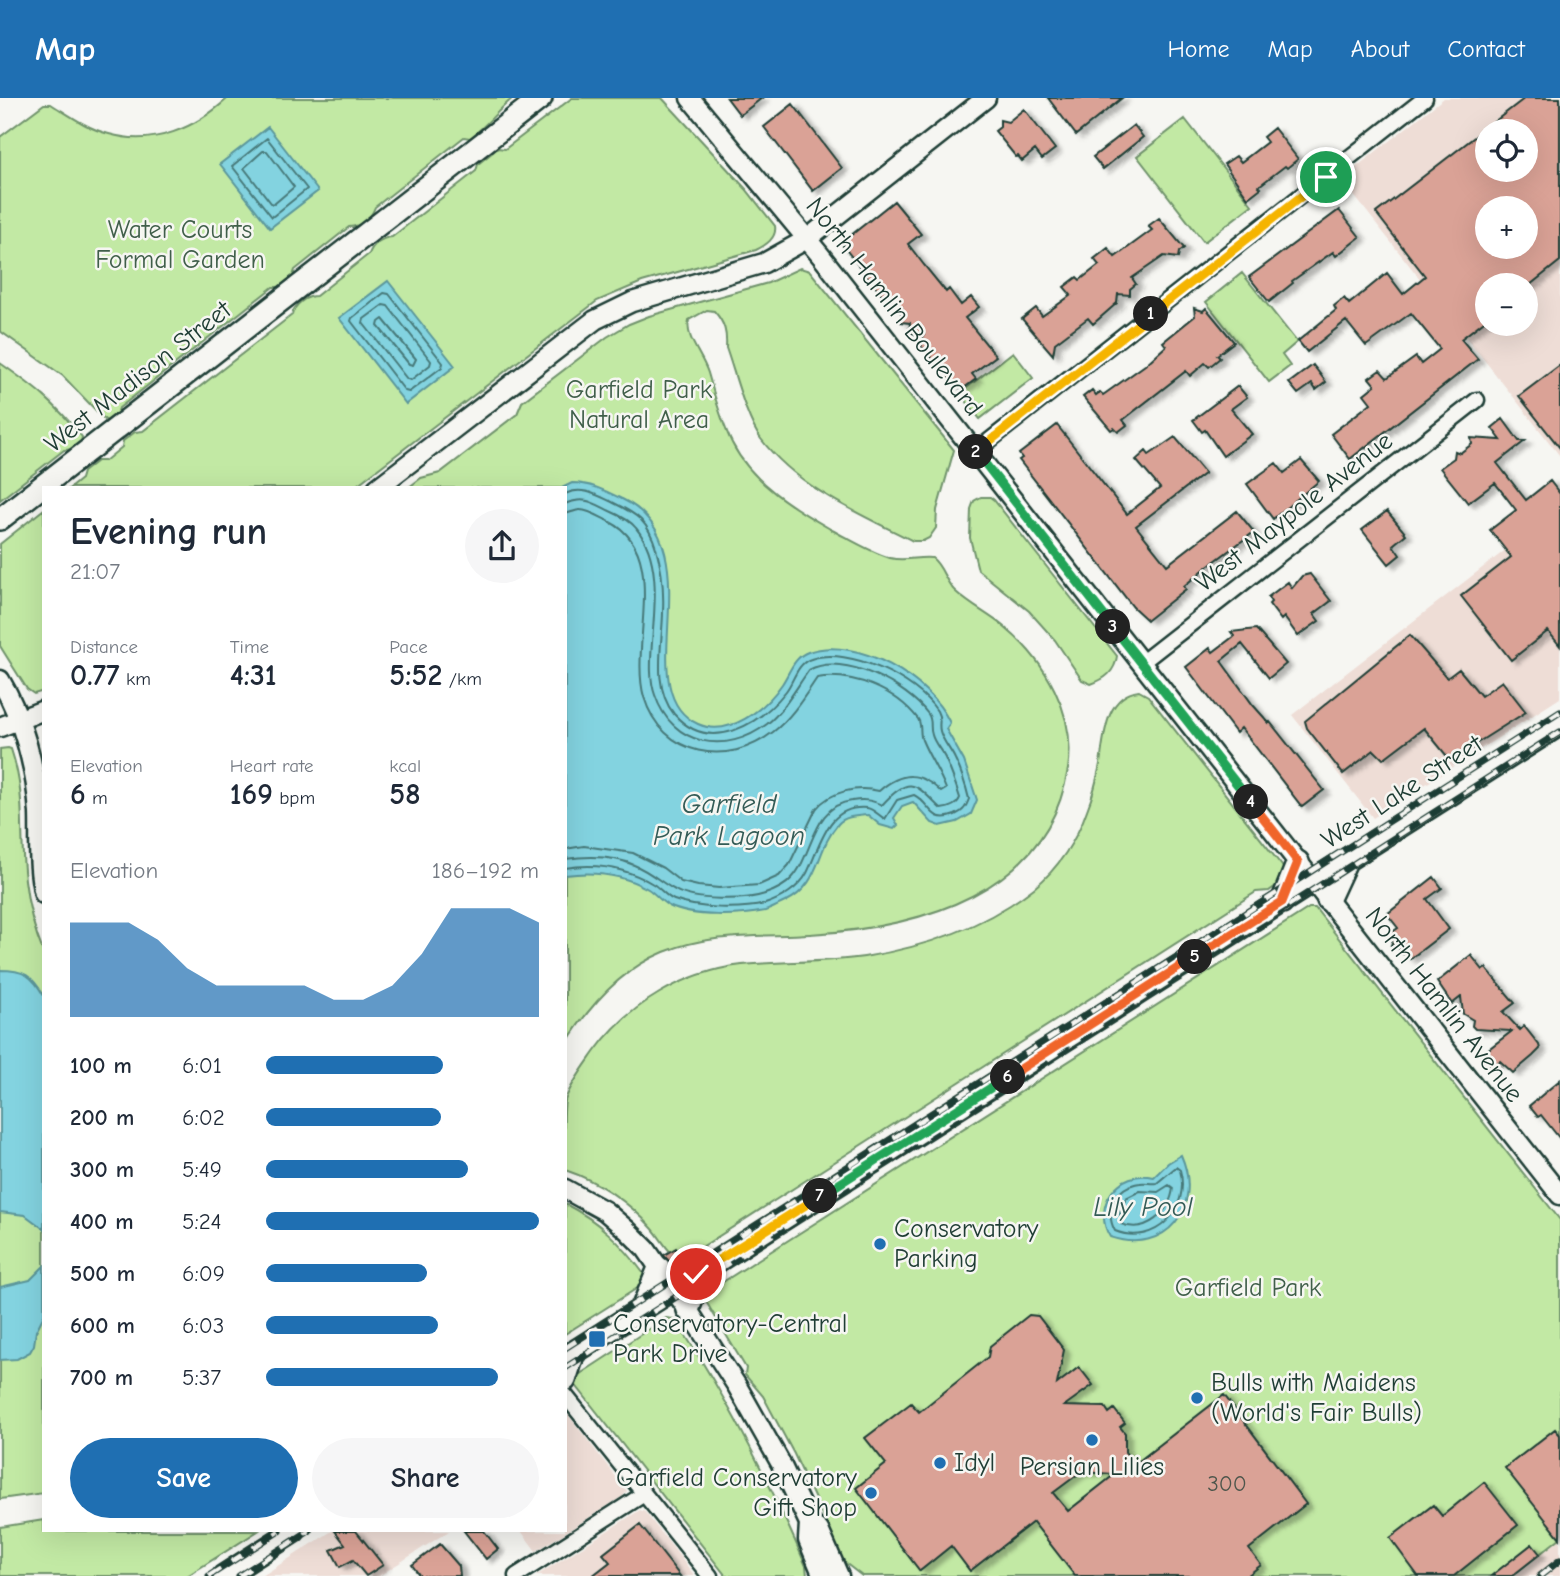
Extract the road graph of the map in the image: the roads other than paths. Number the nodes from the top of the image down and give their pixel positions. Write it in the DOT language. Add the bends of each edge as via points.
graph roads {
  1 [pos="541,98"];
  2 [pos="690,98"];
  3 [pos="986,98"];
  4 [pos="1425,98"];
  5 [pos="807,239"];
  6 [pos="1477,400"];
  7 [pos="975,452"];
  8 [pos="42,486"];
  9 [pos="42,486"];
  10 [pos="380,486"];
  11 [pos="0,519"];
  12 [pos="1142,663"];
  13 [pos="0,680"];
  14 [pos="42,711"];
  15 [pos="19,720"];
  16 [pos="0,727"];
  17 [pos="1556,732"];
  18 [pos="1298,862"];
  19 [pos="42,880"];
  20 [pos="1321,891"];
  21 [pos="1282,902"];
  22 [pos="1218,942"];
  23 [pos="567,1190"];
  24 [pos="1560,1193"];
  25 [pos="755,1237"];
  26 [pos="674,1289"];
  27 [pos="599,1337"];
  28 [pos="570,1355"];
  29 [pos="567,1398"];
  30 [pos="644,1494"];
  31 [pos="292,1532"];
  32 [pos="833,1575"];
  33 [pos="224,1576"];
  34 [pos="516,1576"];
  35 [pos="710,1576"];
  1 -- 9 [label="main road, West Madison Street"];
  2 -- 5 [label="street, North Hamlin Boulevard"];
  3 -- 5 [label="street"];
  4 -- 7 [label="street"];
  5 -- 7 [label="street, North Hamlin Boulevard"];
  5 -- 10 [label="street" via="764,263 632,302 594,320"];
  6 -- 12 [label="street, West Maypole Avenue"];
  7 -- 12 [label="street, North Hamlin Boulevard"];
  8 -- 11 [label="main road, West Madison Street"];
  12 -- 18 [label="street, North Hamlin Boulevard"];
  13 -- 15 [label="street"];
  14 -- 15 [label="street"];
  15 -- 16 [label="street"];
  15 -- 19 [label="street" via="37,787"];
  17 -- 20 [label="main road, West Lake Street" via="1346,861"];
  18 -- 20 [label="street, North Hamlin Boulevard"];
  18 -- 21 [label="main road"];
  20 -- 21 [label="main road, West Lake Street"];
  20 -- 22 [label="main road" via="1238,943"];
  20 -- 24 [label="street, North Hamlin Avenue"];
  21 -- 22 [label="main road, West Lake Street"];
  22 -- 25 [label="main road, West Lake Street"];
  23 -- 26 [label="street" via="628,1230"];
  25 -- 26 [label="main road, West Lake Street"];
  25 -- 26 [label="main road" via="733,1235"];
  26 -- 27 [label="main road, West Lake Street"];
  26 -- 27 [label="main road" via="619,1339"];
  26 -- 32 [label="street" via="780,1462 809,1523 808,1540"];
  27 -- 28 [label="main road, West Lake Street"];
  29 -- 30 [label="street"];
  30 -- 34 [label="street"];
  30 -- 35 [label="street"];
  31 -- 33 [label="main road"];
}
